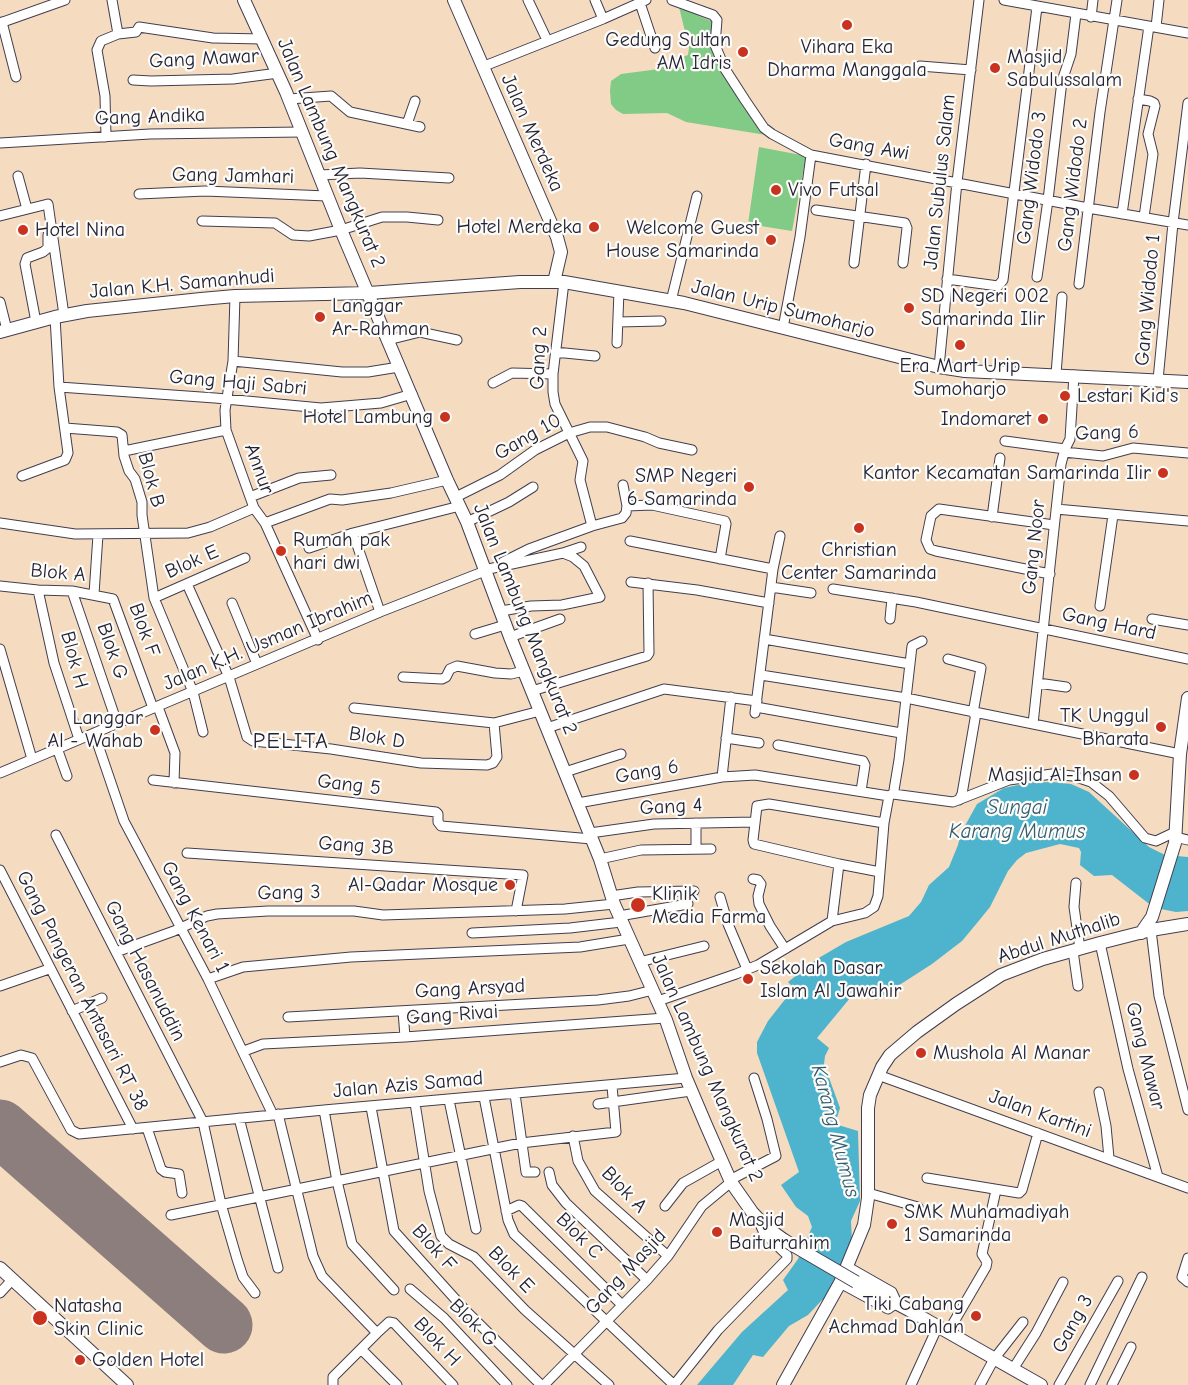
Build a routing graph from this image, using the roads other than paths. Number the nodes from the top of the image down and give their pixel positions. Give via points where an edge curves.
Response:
1 (65, 0) edge
2 (112, 0) edge
3 (244, 0) edge
4 (454, 0) edge
5 (528, 0) edge
6 (595, 0) edge
7 (672, 0) edge
8 (979, 0) edge
9 (1009, 0) edge
10 (1093, 0) edge
11 (1117, 0) edge
12 (1159, 0) edge
13 (643, 2) edge
14 (1036, 7) junction
15 (1076, 14) junction
16 (1091, 17) junction
17 (603, 19) junction
18 (1114, 20) junction
19 (1, 22) edge
20 (1152, 27) junction
21 (1188, 33) edge
22 (118, 34) junction
23 (262, 39) junction
24 (547, 40) junction
25 (654, 48) dead end
26 (920, 66) dead end
27 (482, 67) junction
28 (970, 70) junction
29 (278, 73) junction
30 (16, 77) dead end
31 (133, 80) dead end
32 (289, 99) junction
33 (1138, 99) junction
34 (415, 101) dead end
35 (1188, 103) edge
36 (407, 124) junction
37 (420, 127) dead end
38 (302, 132) junction
39 (106, 138) junction
40 (0, 143) edge
41 (811, 155) junction
42 (866, 164) junction
43 (320, 175) junction
44 (18, 176) dead end
45 (450, 178) dead end
46 (957, 182) junction
47 (1014, 193) junction
48 (139, 194) dead end
49 (327, 196) junction
50 (697, 196) dead end
51 (1048, 200) junction
52 (1088, 208) junction
53 (27, 209) junction
54 (816, 210) dead end
55 (1122, 214) junction
56 (860, 215) junction
57 (0, 216) edge
58 (1144, 217) junction
59 (438, 220) dead end
60 (202, 221) dead end
61 (1173, 223) junction
62 (1188, 225) edge
63 (341, 230) junction
64 (48, 233) dead end
65 (903, 262) dead end
66 (854, 263) dead end
67 (1037, 277) dead end
68 (947, 279) junction
69 (559, 282) junction
70 (1080, 284) dead end
71 (619, 291) junction
72 (369, 293) junction
73 (235, 296) junction
74 (1062, 297) dead end
75 (671, 301) junction
76 (0, 302) edge
77 (59, 316) junction
78 (661, 321) dead end
79 (36, 322) junction
80 (618, 322) junction
81 (783, 327) junction
82 (4, 331) edge
83 (388, 340) junction
84 (457, 340) dead end
85 (617, 343) dead end
86 (555, 352) junction
87 (596, 356) dead end
88 (233, 361) junction
89 (399, 367) junction
90 (939, 368) junction
91 (553, 374) junction
92 (1056, 374) junction
93 (1074, 375) junction
94 (1158, 380) junction
95 (1188, 382) edge
96 (493, 383) dead end
97 (59, 387) junction
98 (412, 394) junction
99 (227, 400) junction
100 (65, 428) junction
101 (226, 430) junction
102 (569, 433) junction
103 (1005, 441) dead end
104 (692, 450) dead end
105 (124, 451) junction
106 (1064, 451) junction
107 (1188, 453) edge
108 (1000, 458) dead end
109 (331, 475) dead end
110 (22, 476) dead end
111 (447, 480) junction
112 (622, 485) dead end
113 (533, 487) dead end
114 (250, 497) junction
115 (458, 502) junction
116 (627, 506) junction
117 (254, 508) junction
118 (1056, 509) junction
119 (1113, 514) junction
120 (992, 517) junction
121 (1188, 521) edge
122 (467, 522) junction
123 (265, 523) junction
124 (0, 524) edge
125 (1054, 525) junction
126 (592, 526) junction
127 (146, 533) junction
128 (353, 533) junction
129 (98, 535) junction
130 (780, 536) dead end
131 (630, 541) dead end
132 (580, 547) dead end
133 (309, 548) dead end
134 (563, 553) junction
135 (245, 558) dead end
136 (720, 559) junction
137 (773, 569) junction
138 (486, 570) junction
139 (1050, 574) junction
140 (631, 582) dead end
141 (648, 583) junction
142 (187, 584) junction
143 (0, 586) edge
144 (771, 587) junction
145 (38, 590) junction
146 (833, 590) dead end
147 (72, 591) junction
148 (811, 593) dead end
149 (94, 594) junction
150 (114, 598) joint
151 (154, 598) junction
152 (892, 598) junction
153 (232, 603) dead end
154 (769, 603) junction
155 (1100, 606) dead end
156 (501, 611) junction
157 (380, 612) junction
158 (560, 619) dead end
159 (890, 619) dead end
160 (1152, 619) dead end
161 (506, 625) junction
162 (1188, 625) edge
163 (1044, 628) junction
164 (476, 634) dead end
165 (510, 637) junction
166 (764, 639) junction
167 (318, 640) junction
168 (922, 640) dead end
169 (0, 649) edge
170 (948, 659) dead end
171 (1188, 659) edge
172 (257, 664) junction
173 (910, 664) junction
174 (524, 671) junction
175 (761, 675) junction
176 (403, 676) dead end
177 (230, 677) junction
178 (1038, 683) junction
179 (1066, 687) dead end
180 (532, 691) junction
181 (193, 692) junction
182 (731, 697) junction
183 (906, 698) junction
184 (1188, 698) edge
185 (756, 707) junction
186 (156, 708) junction
187 (354, 708) dead end
188 (540, 711) junction
189 (974, 713) junction
190 (1187, 719) edge
191 (117, 723) junction
192 (494, 723) junction
193 (1034, 724) junction
194 (547, 728) junction
195 (203, 732) dead end
196 (94, 733) junction
197 (901, 733) junction
198 (726, 738) junction
199 (79, 739) junction
200 (759, 742) dead end
201 (778, 745) dead end
202 (57, 748) junction
203 (621, 754) dead end
204 (1180, 754) junction
205 (32, 759) junction
206 (565, 772) junction
207 (0, 773) edge
208 (67, 776) dead end
209 (722, 777) junction
210 (153, 780) dead end
211 (174, 783) junction
212 (861, 791) junction
213 (891, 795) junction
214 (959, 800) junction
215 (578, 803) junction
216 (754, 822) junction
217 (696, 823) junction
218 (884, 823) junction
219 (56, 835) dead end
220 (531, 835) joint
221 (591, 836) junction
222 (1175, 837) junction
223 (1188, 840) edge
224 (696, 849) junction
225 (711, 849) dead end
226 (187, 853) dead end
227 (600, 859) junction
228 (839, 864) junction
229 (0, 870) edge
230 (880, 872) junction
231 (753, 879) dead end
232 (1076, 883) dead end
233 (694, 891) dead end
234 (720, 897) dead end
235 (688, 904) dead end
236 (616, 909) junction
237 (516, 911) junction
238 (832, 921) junction
239 (1188, 924) edge
240 (181, 927) junction
241 (1148, 927) junction
242 (472, 933) dead end
243 (629, 939) junction
244 (1100, 943) junction
245 (704, 946) dead end
246 (785, 949) junction
247 (1076, 950) junction
248 (116, 952) junction
249 (639, 962) junction
250 (49, 969) junction
251 (747, 969) junction
252 (208, 979) junction
253 (0, 986) edge
254 (1078, 986) dead end
255 (655, 996) junction
256 (102, 998) dead end
257 (72, 1011) junction
258 (403, 1011) junction
259 (288, 1017) dead end
260 (665, 1018) junction
261 (405, 1037) junction
262 (244, 1052) junction
263 (0, 1062) edge
264 (878, 1075) junction
265 (686, 1078) junction
266 (754, 1078) dead end
267 (612, 1086) junction
268 (691, 1091) junction
269 (1099, 1092) dead end
270 (515, 1094) junction
271 (484, 1097) junction
272 (449, 1100) junction
273 (415, 1103) junction
274 (613, 1103) junction
275 (598, 1104) dead end
276 (371, 1107) junction
277 (324, 1110) junction
278 (1188, 1110) edge
279 (275, 1115) junction
280 (239, 1118) junction
281 (203, 1122) junction
282 (147, 1128) junction
283 (133, 1129) junction
284 (1038, 1132) junction
285 (573, 1136) junction
286 (521, 1143) junction
287 (495, 1148) junction
288 (460, 1155) junction
289 (1109, 1158) junction
290 (722, 1161) junction
291 (424, 1162) junction
292 (383, 1170) junction
293 (535, 1172) dead end
294 (549, 1172) dead end
295 (1158, 1177) junction
296 (927, 1178) dead end
297 (337, 1181) junction
298 (730, 1181) junction
299 (1188, 1188) edge
300 (296, 1189) junction
301 (996, 1190) junction
302 (182, 1192) dead end
303 (868, 1193) junction
304 (258, 1197) junction
305 (221, 1204) junction
306 (665, 1206) dead end
307 (918, 1207) dead end
308 (506, 1211) junction
309 (171, 1215) dead end
310 (758, 1220) junction
311 (476, 1229) dead end
312 (668, 1256) junction
313 (1188, 1258) edge
314 (850, 1264) junction
315 (0, 1268) edge
316 (278, 1268) dead end
317 (1142, 1278) dead end
318 (12, 1280) junction
319 (647, 1280) junction
320 (1118, 1281) dead end
321 (1063, 1282) dead end
322 (1188, 1282) edge
323 (840, 1283) junction
324 (410, 1289) dead end
325 (394, 1290) dead end
326 (0, 1293) edge
327 (255, 1293) dead end
328 (897, 1303) junction
329 (622, 1305) junction
330 (606, 1322) junction
331 (1023, 1322) dead end
332 (943, 1329) junction
333 (377, 1333) junction
334 (1131, 1347) dead end
335 (360, 1349) junction
336 (574, 1353) junction
337 (994, 1359) junction
338 (1013, 1369) junction
339 (540, 1383) edge
340 (127, 1385) edge
341 (333, 1385) edge
342 (397, 1385) edge
343 (453, 1385) edge
344 (507, 1385) edge
345 (609, 1385) edge
346 (674, 1385) edge
347 (783, 1385) edge
348 (911, 1385) edge
349 (980, 1385) edge
350 (1041, 1385) edge
351 (1059, 1385) edge
352 (1090, 1385) edge
353 (1112, 1385) edge

1 - 19 street
2 - 22 street
3 - 23 street, Jalan Lambung Mangkurat 2
4 - 27 street, Jalan Merdeka
5 - 24 street
6 - 17 street
7 - 41 street, Gang Awi via 713,15 717,20 715,45 725,69 764,128
8 - 28 street, Jalan Subulus Salam
9 - 14 street
10 - 16 street
11 - 18 street, Gang Widodo 2
12 - 20 street, Gang Widodo 1
13 - 17 street
13 - 25 street
14 - 15 street
14 - 47 street
15 - 16 street
15 - 51 street, Gang Widodo 3 via 1071,54 1062,81
16 - 18 street
17 - 24 street
18 - 20 street
18 - 52 street, Gang Widodo 2
19 - 30 street
20 - 21 street
20 - 33 street, Gang Widodo 1
22 - 23 street via 136,32 139,27 213,38
22 - 39 street via 104,39 97,50 105,96
23 - 29 street, Jalan Lambung Mangkurat 2
24 - 27 street
26 - 28 street
27 - 69 street, Jalan Merdeka via 557,237 561,252
28 - 46 street, Jalan Subulus Salam
29 - 31 street, Gang Mawar via 233,79
29 - 32 street, Jalan Lambung Mangkurat 2
32 - 36 street via 331,96 350,112
32 - 38 street, Jalan Lambung Mangkurat 2
33 - 55 street, Gang Widodo 1
33 - 58 street via 1155,106 1148,134 1153,154
34 - 36 street
35 - 61 street, Gang Widodo 1
36 - 37 street
38 - 39 street, Gang Andika
38 - 43 street, Jalan Lambung Mangkurat 2
39 - 40 street, Gang Andika
41 - 42 street, Gang Awi
41 - 81 street
42 - 46 street, Gang Awi
42 - 56 street
43 - 45 street
43 - 49 street, Jalan Lambung Mangkurat 2
44 - 53 street
46 - 47 street, Gang Awi
46 - 68 street, Jalan Subulus Salam
47 - 51 street, Gang Awi
47 - 68 street via 1002,284
48 - 49 street, Gang Jamhari via 205,191
49 - 63 street, Jalan Lambung Mangkurat 2
50 - 75 street
51 - 52 street, Gang Awi
51 - 67 street, Gang Widodo 3
52 - 55 street, Gang Awi
52 - 70 street, Gang Widodo 2
53 - 57 street
53 - 77 street via 49,205
54 - 56 street
55 - 58 street, Gang Awi
56 - 65 street via 905,223
56 - 66 street
58 - 61 street, Gang Awi
59 - 63 street via 382,217
60 - 63 street via 275,223 303,236
61 - 62 street, Gang Awi
61 - 94 street, Gang Widodo 1
63 - 72 street, Jalan Lambung Mangkurat 2
64 - 79 street via 48,248 25,261
68 - 90 street, Jalan Subulus Salam
69 - 71 street, Jalan Urip Sumoharjo
69 - 72 street, Jalan Urip Sumoharjo
69 - 86 street, Gang 2
71 - 75 street, Jalan Urip Sumoharjo
71 - 80 street
72 - 73 street, Jalan K.H. Samanhudi
72 - 83 street, Jalan Lambung Mangkurat 2
73 - 77 street, Jalan K.H. Samanhudi
73 - 88 street, Annur
74 - 92 street
75 - 81 street, Jalan Urip Sumoharjo
76 - 82 street
77 - 79 street, Jalan K.H. Samanhudi
77 - 97 street
78 - 80 street
79 - 82 street, Jalan K.H. Samanhudi
80 - 85 street
81 - 90 street, Jalan Urip Sumoharjo
83 - 84 street via 420,332
83 - 89 street, Jalan Lambung Mangkurat 2
86 - 87 street
86 - 91 street, Gang 2
88 - 89 street via 342,372
88 - 99 street, Annur
89 - 98 street, Jalan Lambung Mangkurat 2
90 - 92 street, Jalan Urip Sumoharjo
91 - 96 street via 512,373
91 - 102 street, Gang 2 via 555,404
92 - 93 street, Jalan Urip Sumoharjo
93 - 94 street, Jalan Urip Sumoharjo
93 - 106 street, Gang Noor via 1070,439
94 - 95 street, Jalan Urip Sumoharjo
97 - 99 street, Gang Haji Sabri
97 - 100 street
98 - 99 street, Gang Haji Sabri via 381,403 337,408
98 - 111 street, Jalan Lambung Mangkurat 2
99 - 101 street, Annur
100 - 105 street, Blok B via 121,434
100 - 110 street via 65,460
101 - 105 street
101 - 114 street, Annur
102 - 104 street, Gang 10 via 591,427 607,428
102 - 115 street, Gang 10 via 535,450
102 - 126 street, Gang 2 via 583,461 580,480
103 - 106 street, Gang 6
105 - 127 street, Blok B via 142,502
106 - 107 street, Gang 6 via 1103,456 1133,448
106 - 118 street, Gang Noor
108 - 120 street
109 - 114 street via 298,478
111 - 115 street, Jalan Lambung Mangkurat 2
111 - 123 street via 391,493 330,499
112 - 116 street
113 - 122 street
114 - 117 street, Annur
115 - 122 street, Jalan Lambung Mangkurat 2
115 - 128 street, Gang 10
116 - 126 street via 622,518
116 - 136 street via 652,505 724,521
117 - 123 street, Annur
117 - 127 street via 188,533
118 - 119 street
118 - 125 street, Gang Noor
119 - 121 street
119 - 155 street
120 - 125 street
120 - 139 street via 936,510 931,516 927,546
122 - 138 street, Jalan Lambung Mangkurat 2
123 - 167 street, Annur
124 - 129 street
125 - 139 street, Gang Noor
126 - 138 street
127 - 129 street
127 - 151 street, Blok E
128 - 133 street, Gang 10
128 - 157 street
129 - 149 street
130 - 137 street
131 - 136 street
132 - 134 street
134 - 138 street
134 - 156 street via 584,566 600,597 562,606
135 - 142 street, Blok E
136 - 137 street
137 - 144 street
138 - 156 street, Jalan Lambung Mangkurat 2
138 - 157 street, Jalan K.H. Usman Ibrahim
139 - 163 street, Gang Noor
140 - 141 street
141 - 154 street
141 - 180 street via 649,655
142 - 151 street, Blok E
142 - 177 street
143 - 145 street, Blok A
144 - 148 street
144 - 154 street
145 - 147 street, Blok A
145 - 199 street, Blok H via 54,663
146 - 152 street, Gang Hard
147 - 149 street, Blok A
147 - 191 street, Blok G
149 - 150 street, Blok A
150 - 186 street, Blok F
151 - 181 street, Blok E
152 - 159 street
152 - 163 street, Gang Hard
153 - 172 street
154 - 166 street
156 - 161 street, Jalan Lambung Mangkurat 2
157 - 167 street, Jalan K.H. Usman Ibrahim
158 - 165 street
160 - 162 street
161 - 164 street
161 - 165 street, Jalan Lambung Mangkurat 2
163 - 171 street, Gang Hard
163 - 178 street, Gang Noor
165 - 174 street, Jalan Lambung Mangkurat 2
166 - 173 street
166 - 175 street
167 - 172 street, Jalan K.H. Usman Ibrahim
168 - 173 street via 913,645
169 - 205 street
170 - 189 street via 981,668
172 - 177 street, Jalan K.H. Usman Ibrahim
173 - 183 street
174 - 176 street via 495,673 457,666 442,678
174 - 180 street, Jalan Lambung Mangkurat 2
175 - 183 street
175 - 185 street
177 - 181 street, Jalan K.H. Usman Ibrahim
177 - 192 street, Blok D via 247,737 253,741 421,763 487,765 497,757
178 - 179 street
178 - 193 street, Gang Noor
180 - 188 street, Jalan Lambung Mangkurat 2
181 - 186 street, Jalan K.H. Usman Ibrahim
181 - 195 street, Blok E
182 - 185 street
182 - 194 street via 664,689
182 - 198 street
183 - 189 street
183 - 197 street
184 - 190 street
185 - 197 street
186 - 191 street, Jalan K.H. Usman Ibrahim
186 - 211 street, Blok F via 175,753
187 - 192 street
188 - 192 street
188 - 194 street, Jalan Lambung Mangkurat 2
189 - 193 street
189 - 214 street
190 - 204 street
191 - 196 street, Jalan K.H. Usman Ibrahim
193 - 204 street
194 - 206 street, Jalan Lambung Mangkurat 2
196 - 199 street, Jalan K.H. Usman Ibrahim
196 - 240 street, Gang Kenari 1 via 124,821
197 - 213 street
198 - 200 street
198 - 209 street
199 - 202 street, Jalan K.H. Usman Ibrahim
201 - 212 street via 863,761
202 - 205 street, Jalan K.H. Usman Ibrahim
202 - 208 street
203 - 206 street
204 - 222 street
205 - 207 street, Jalan K.H. Usman Ibrahim
206 - 215 street, Jalan Lambung Mangkurat 2
209 - 212 street, Gang 6 via 767,776
209 - 215 street, Gang 6
210 - 211 street, Gang 5
211 - 220 street, Gang 5 via 436,812 441,826
212 - 213 street, Gang 6
213 - 214 street, Gang 6
213 - 218 street
214 - 222 street via 1010,780 1052,774 1073,776 1091,782 1109,796 1145,838 1156,841
215 - 221 street, Jalan Lambung Mangkurat 2
216 - 217 street, Gang 4
216 - 218 street via 757,806 762,803
216 - 228 street via 754,844
217 - 221 street, Gang 4 via 635,826
217 - 224 street
218 - 230 street
219 - 248 street, Gang Hasanuddin
220 - 221 street, Gang 4
221 - 227 street, Jalan Lambung Mangkurat 2
222 - 223 street
222 - 241 street
224 - 225 street
224 - 227 street via 641,850
226 - 237 street, Gang 3B via 523,875
227 - 236 street, Jalan Lambung Mangkurat 2
228 - 230 street
228 - 238 street
229 - 250 street, Gang Pangeran Antasari RT 38
230 - 238 street, Gang Arsyad via 874,907
231 - 246 street via 761,884 759,904
232 - 247 street
233 - 236 street via 638,892
234 - 251 street
235 - 236 street
236 - 237 street, Gang 3
236 - 242 street via 570,928
236 - 243 street, Jalan Lambung Mangkurat 2
237 - 240 street, Gang 3 via 382,915 363,911 268,911 207,916
238 - 246 street, Gang Arsyad
239 - 241 street, Abdul Muthalib
240 - 248 street, Gang 3
240 - 252 street, Gang Kenari 1
241 - 244 street, Abdul Muthalib
241 - 278 street via 1159,996
243 - 249 street, Jalan Lambung Mangkurat 2
243 - 252 street via 580,948 351,957 254,966
244 - 247 street, Abdul Muthalib
244 - 295 street, Gang Mawar via 1128,1069
245 - 249 street
246 - 251 street, Gang Arsyad
247 - 254 street
247 - 264 street, Abdul Muthalib via 1001,975 917,1032 890,1055
248 - 281 street, Gang Hasanuddin
249 - 255 street, Jalan Lambung Mangkurat 2
250 - 253 street
250 - 257 street, Gang Pangeran Antasari RT 38
251 - 255 street, Gang Arsyad
252 - 262 street, Gang Kenari 1
255 - 258 street, Gang Arsyad
255 - 260 street, Jalan Lambung Mangkurat 2
256 - 257 street
257 - 283 street, Gang Pangeran Antasari RT 38
258 - 259 street, Gang Arsyad
258 - 261 street
260 - 261 street, Gang Rivai
260 - 265 street, Jalan Lambung Mangkurat 2
261 - 262 street, Gang Rivai via 263,1044
262 - 279 street, Gang Kenari 1
263 - 283 street, Jalan Azis Samad via 21,1055 32,1058 74,1133
264 - 284 street, Jalan Kartini
264 - 303 street, Abdul Muthalib via 868,1108
265 - 267 street, Jalan Azis Samad
265 - 268 street, Jalan Lambung Mangkurat 2
266 - 298 street, Gang Masjid via 776,1156
267 - 270 street, Jalan Azis Samad
267 - 274 street
268 - 274 street
268 - 290 street, Jalan Lambung Mangkurat 2
269 - 289 street
270 - 271 street, Jalan Azis Samad
270 - 286 street
271 - 272 street, Jalan Azis Samad
271 - 287 street
272 - 273 street, Jalan Azis Samad
272 - 288 street
273 - 276 street, Jalan Azis Samad
273 - 291 street, Blok E
274 - 275 street
274 - 285 street via 616,1132
276 - 277 street, Jalan Azis Samad
276 - 292 street, Blok F
277 - 279 street, Jalan Azis Samad
277 - 297 street
279 - 280 street, Jalan Azis Samad
279 - 300 street, Gang Kenari 1
280 - 281 street, Jalan Azis Samad
280 - 304 street
281 - 282 street, Jalan Azis Samad
281 - 305 street, Gang Hasanuddin
282 - 283 street, Jalan Azis Samad
282 - 302 street via 161,1169 178,1174
284 - 289 street, Jalan Kartini
284 - 301 street via 1022,1190
285 - 286 street
285 - 312 street, Blok A via 578,1161 595,1191
286 - 287 street
286 - 293 street via 525,1172
287 - 288 street
287 - 308 street
288 - 291 street
288 - 311 street
289 - 295 street, Jalan Kartini
290 - 298 street, Jalan Lambung Mangkurat 2
290 - 306 street via 683,1183
291 - 292 street
291 - 336 street, Blok E via 444,1240 474,1257
292 - 297 street
292 - 339 street, Blok F via 394,1231 466,1311
294 - 319 street via 566,1203
295 - 299 street, Jalan Kartini
296 - 301 street
297 - 300 street
297 - 325 street via 352,1244
298 - 310 street, Jalan Lambung Mangkurat 2
298 - 312 street, Gang Masjid via 702,1206
300 - 304 street
300 - 333 street, Gang Kenari 1 via 321,1276
301 - 332 street via 982,1254 987,1263 976,1285
303 - 307 street
303 - 314 street, Abdul Muthalib via 864,1225
304 - 305 street
304 - 316 street
305 - 309 street
305 - 327 street, Gang Hasanuddin via 240,1268
308 - 329 street, Blok C via 522,1206
308 - 330 street via 514,1234
310 - 328 street, Jalan Lambung Mangkurat 2, bridge via 784,1240
310 - 346 street via 787,1259 718,1330
312 - 319 street, Gang Masjid
313 - 322 street via 1182,1277
314 - 323 street, Abdul Muthalib
314 - 328 street via 892,1292
315 - 318 street
317 - 352 street
318 - 326 street
318 - 340 street
319 - 329 street, Gang Masjid
320 - 351 street, Gang 3
321 - 338 street
323 - 328 street via 888,1308
323 - 347 street, Abdul Muthalib
324 - 344 street, Blok G via 444,1318
328 - 332 street, Jalan Lambung Mangkurat 2
329 - 330 street, Gang Masjid
330 - 336 street, Gang Masjid
330 - 346 street
331 - 337 street
332 - 337 street, Jalan Lambung Mangkurat 2
332 - 348 street
333 - 335 street
333 - 343 street, Blok H via 389,1322 394,1323
334 - 353 street
335 - 341 street via 333,1377
335 - 342 street
336 - 339 street, Gang Masjid
336 - 345 street, Blok E
337 - 338 street, Jalan Lambung Mangkurat 2
337 - 349 street
338 - 350 street, Jalan Lambung Mangkurat 2

